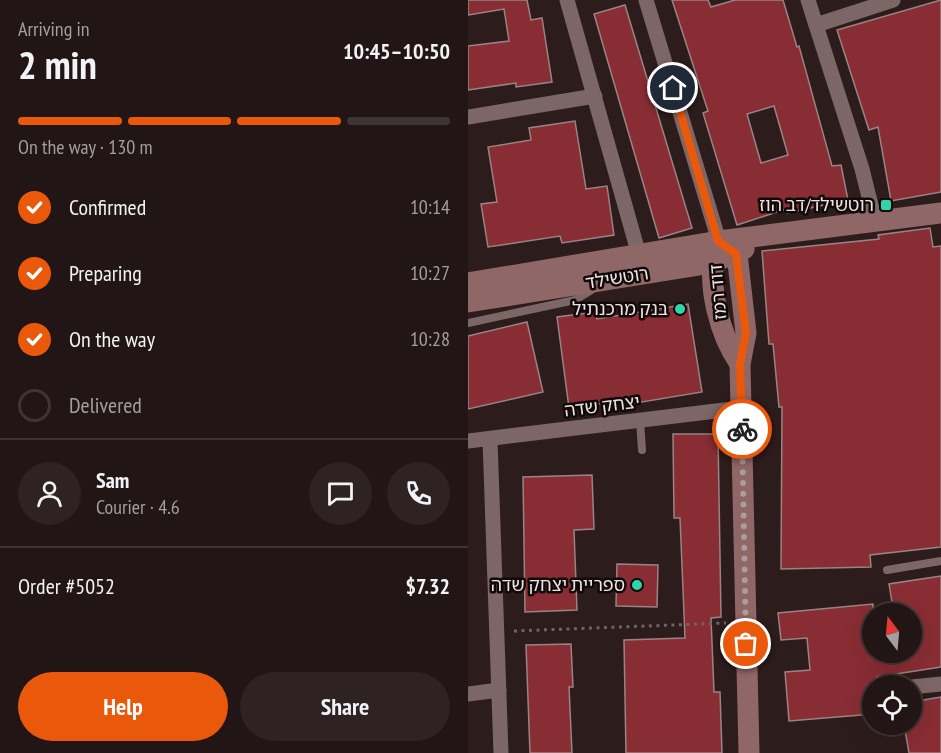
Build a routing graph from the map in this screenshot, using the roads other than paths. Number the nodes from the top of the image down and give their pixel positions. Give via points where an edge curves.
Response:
1 (567, 0) edge
2 (646, 0) edge
3 (808, 0) edge
4 (893, 0) edge
5 (816, 25) junction
6 (595, 96) junction
7 (468, 117) edge
8 (941, 213) edge
9 (875, 221) junction
10 (758, 237) junction
11 (718, 241) junction
12 (736, 254) junction
13 (639, 255) junction
14 (712, 262) junction
15 (607, 280) junction
16 (468, 282) edge
17 (468, 302) edge
18 (468, 323) edge
19 (740, 364) junction
20 (741, 408) junction
21 (640, 420) junction
22 (490, 440) junction
23 (468, 441) edge
24 (642, 450) dead end
25 (941, 561) edge
26 (887, 570) dead end
27 (941, 684) edge
28 (922, 686) edge
29 (499, 690) junction
30 (468, 694) edge
31 (501, 753) edge
32 (750, 753) edge

1 - 6 street
2 - 11 street
3 - 5 street
4 - 5 street
5 - 9 street
6 - 7 street
6 - 13 street
8 - 9 main road, רוטשילד
9 - 10 main road, רוטשילד
10 - 11 main road, רוטשילד
10 - 12 main road, רוטשילד
11 - 12 main road, דוד רמז
11 - 13 main road, רוטשילד
11 - 14 main road, דוד רמז
12 - 14 main road, רוטשילד
12 - 19 main road, דוד רמז via 746,333
13 - 16 main road, רוטשילד
14 - 15 main road, רוטשילד
14 - 19 main road, דוד רמז via 721,328
15 - 17 main road, רוטשילד
15 - 18 lane via 575,300
19 - 20 main road, דוד רמז
20 - 21 street, יצחק שדה
20 - 32 main road, דוד רמז
21 - 22 street, יצחק שדה
21 - 24 lane
22 - 23 street, יצחק שדה
22 - 29 street
25 - 26 lane
27 - 28 street
29 - 30 street
29 - 31 street

